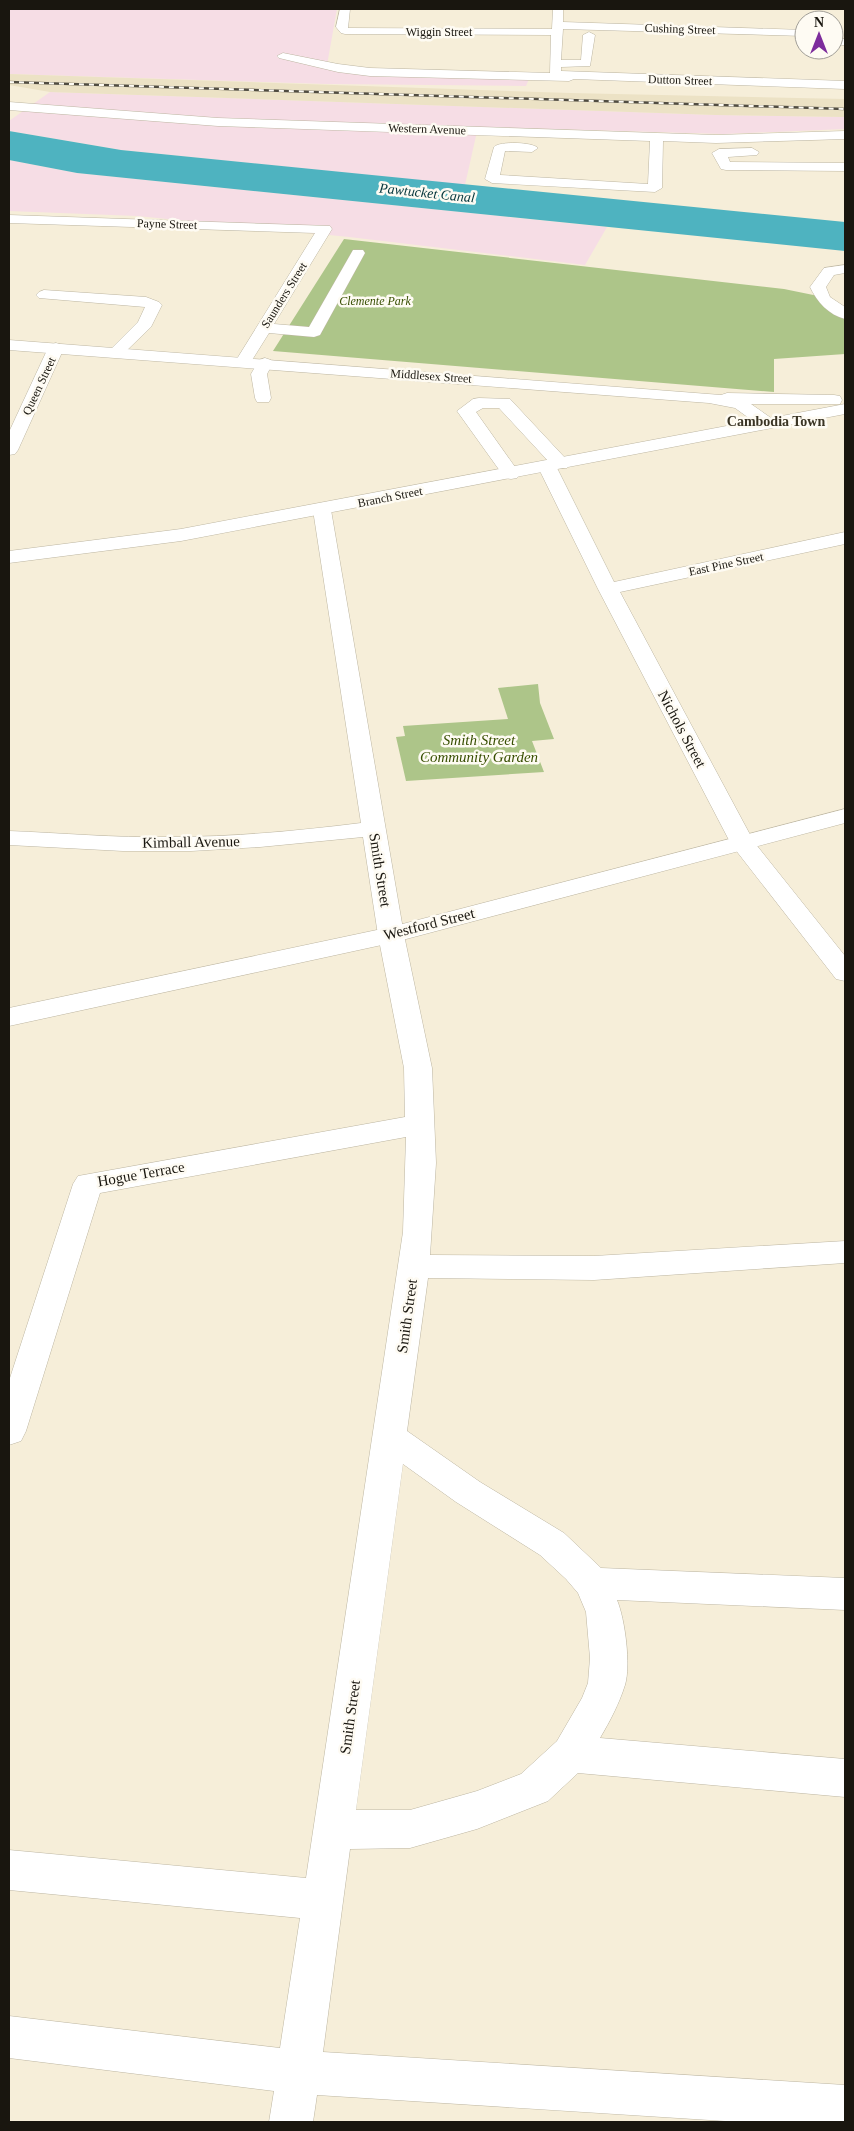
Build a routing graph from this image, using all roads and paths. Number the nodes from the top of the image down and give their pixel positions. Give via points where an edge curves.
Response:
1 (345, 9) edge
2 (558, 9) edge
3 (556, 29) junction
4 (794, 33) edge
5 (589, 35) dead end
6 (283, 56) dead end
7 (555, 63) junction
8 (569, 77) junction
9 (845, 85) edge
10 (9, 106) edge
11 (845, 135) edge
12 (657, 137) junction
13 (546, 148) dead end
14 (640, 152) dead end
15 (768, 152) dead end
16 (656, 153) junction
17 (845, 167) edge
18 (9, 219) edge
19 (325, 229) joint
20 (358, 253) dead end
21 (845, 269) edge
22 (44, 295) dead end
23 (845, 314) edge
24 (263, 328) junction
25 (9, 346) edge
26 (56, 348) junction
27 (115, 353) junction
28 (243, 362) junction
29 (265, 363) junction
30 (263, 398) dead end
31 (709, 398) junction
32 (845, 400) edge
33 (845, 409) edge
34 (769, 424) junction
35 (9, 450) edge
36 (554, 465) junction
37 (511, 474) junction
38 (322, 510) junction
39 (845, 538) edge
40 (9, 557) edge
41 (608, 589) junction
42 (845, 816) edge
43 (373, 829) junction
44 (9, 838) edge
45 (743, 844) junction
46 (391, 935) junction
47 (845, 973) edge
48 (9, 1017) edge
49 (420, 1124) junction
50 (845, 1252) edge
51 (414, 1266) junction
52 (9, 1431) edge
53 (390, 1437) junction
54 (592, 1583) junction
55 (845, 1594) edge
56 (570, 1754) junction
57 (845, 1778) edge
58 (334, 1830) junction
59 (9, 1870) edge
60 (323, 1900) junction
61 (9, 2037) edge
62 (299, 2072) junction
63 (845, 2107) edge
64 (291, 2122) edge

1 - 3 street, Wiggin Street via 342,27 345,31
2 - 3 street
3 - 4 street, Cushing Street
3 - 7 street
5 - 7 street via 586,64
6 - 8 street, Dutton Street via 370,72
7 - 8 street via 556,74
8 - 9 street, Dutton Street
10 - 12 street, Western Avenue via 218,122
11 - 12 street, Western Avenue via 716,139
12 - 16 street
13 - 16 street via 500,147 492,179 656,188
14 - 16 street
15 - 17 street via 719,153 726,166
18 - 19 street, Payne Street
19 - 24 street, Saunders Street
20 - 24 street via 314,332
21 - 23 street via 829,271 818,287 823,299
22 - 27 street via 154,305 145,324
24 - 28 street, Saunders Street
25 - 26 street, Middlesex Street
26 - 27 street, Middlesex Street
26 - 35 street, Queen Street
27 - 28 street, Middlesex Street
28 - 29 street, Middlesex Street
29 - 30 street via 259,374
29 - 31 street, Middlesex Street
31 - 32 street
31 - 34 street, Middlesex Street via 740,404
33 - 34 street
34 - 36 street, Branch Street
36 - 37 street, Branch Street
36 - 37 street, Nichols Street via 504,403 478,403 466,411
36 - 41 street, Nichols Street
37 - 38 street, Branch Street
38 - 40 street, Branch Street via 181,535
38 - 43 street, Smith Street
39 - 41 street, East Pine Street
41 - 45 street, Nichols Street
42 - 45 street, Westford Street
43 - 44 street, Kimball Avenue via 190,844
43 - 46 street, Smith Street
45 - 46 street, Westford Street
45 - 47 street, Nichols Street
46 - 48 street, Westford Street
46 - 49 street, Smith Street via 418,1068
49 - 51 street, Smith Street via 421,1163
49 - 52 street, Hogue Terrace via 88,1184
50 - 51 street via 594,1268
51 - 53 street, Smith Street
53 - 54 street via 468,1492 552,1544
53 - 58 street, Smith Street
54 - 55 street
54 - 56 street via 604,1612 607,1683 597,1708
56 - 57 street
56 - 58 street via 534,1788 477,1810 410,1829
58 - 60 street, Smith Street
59 - 60 street
60 - 62 street, Smith Street
61 - 62 street
62 - 63 street
62 - 64 street, Smith Street

